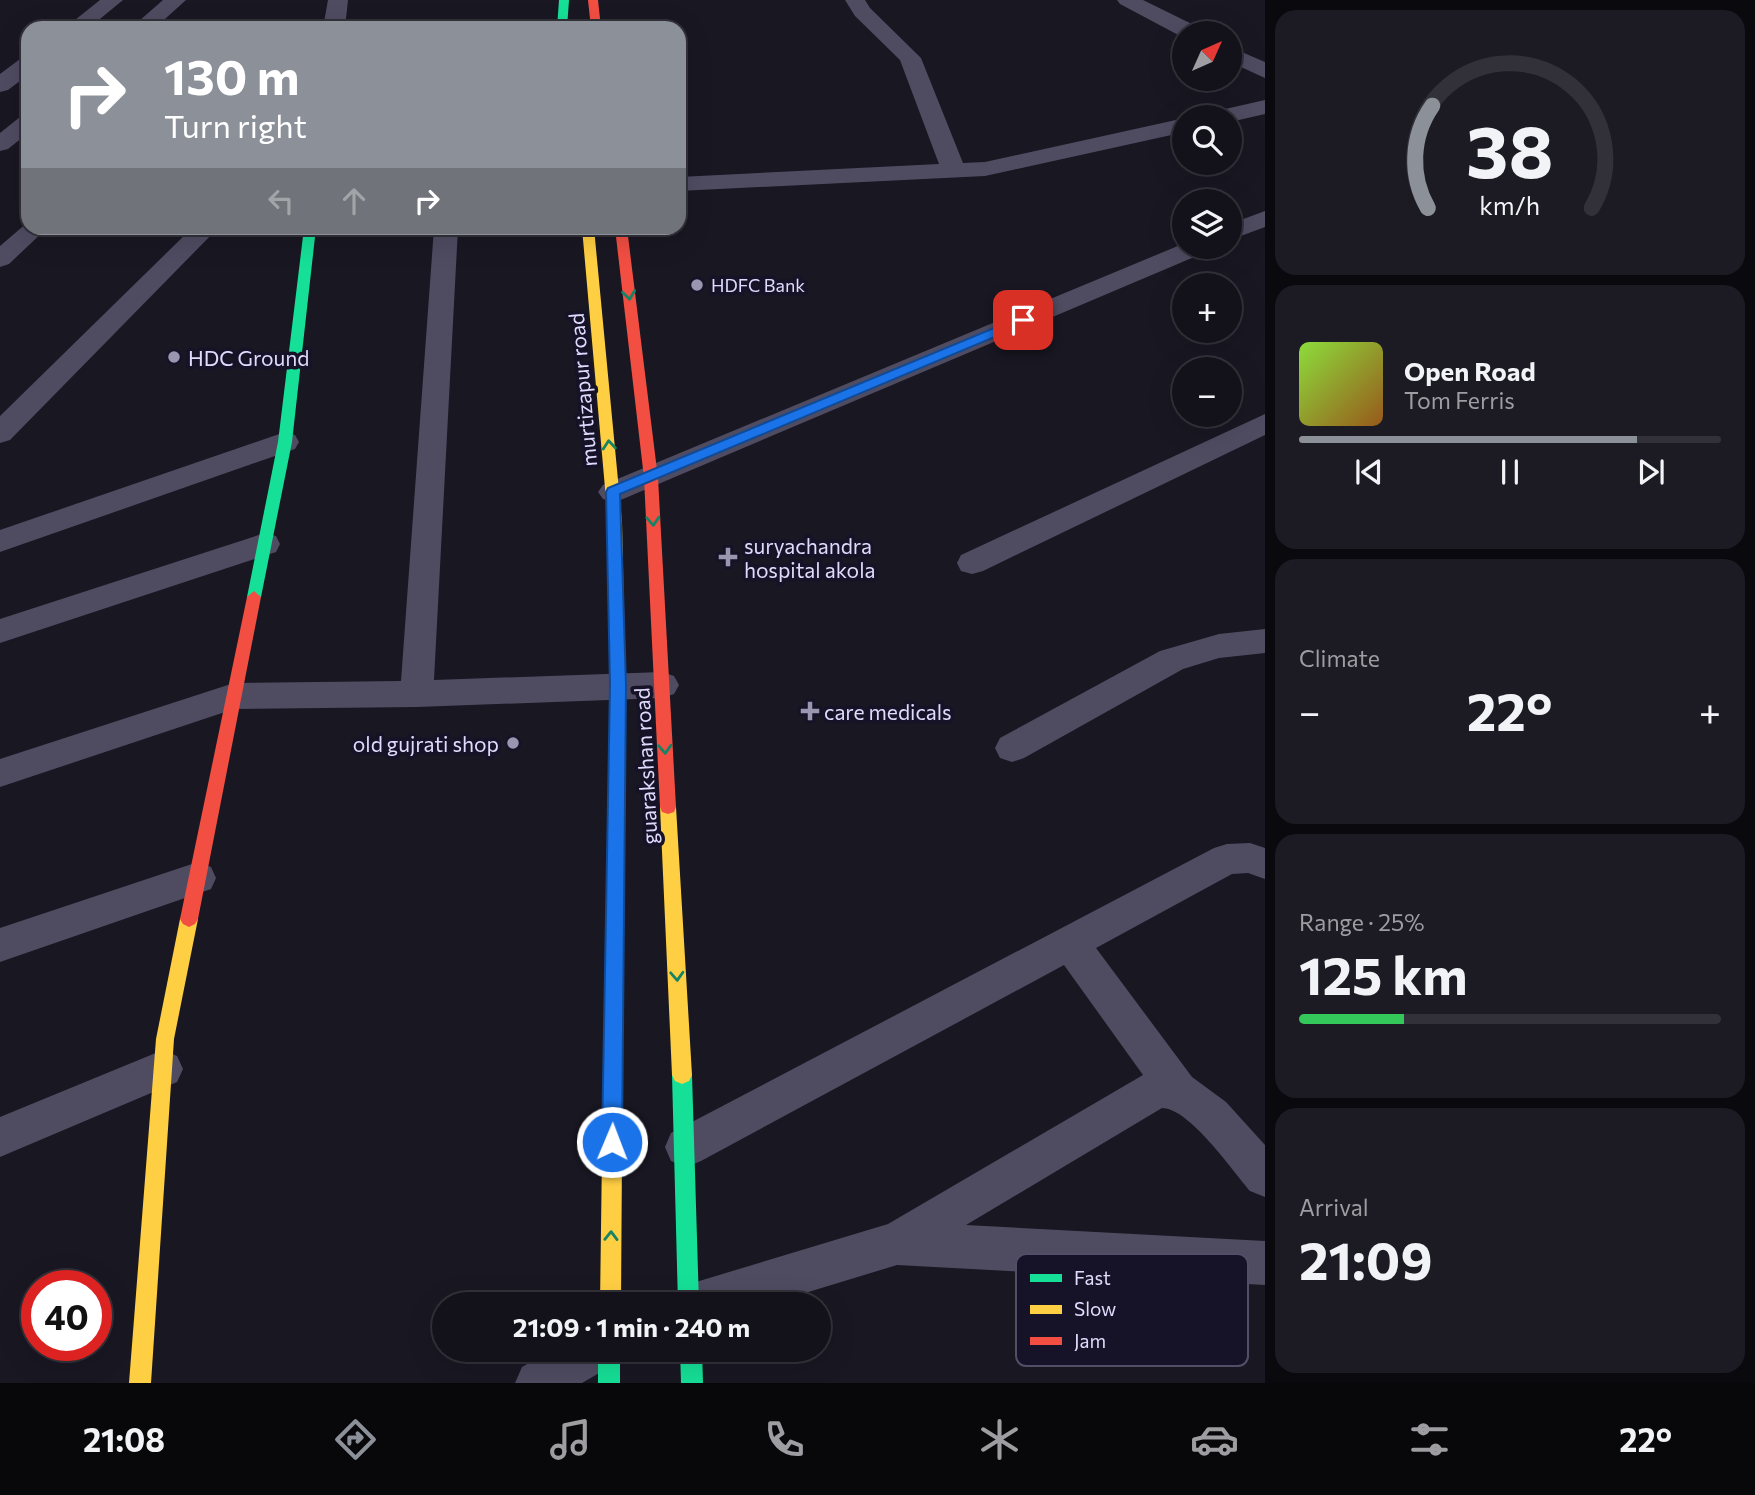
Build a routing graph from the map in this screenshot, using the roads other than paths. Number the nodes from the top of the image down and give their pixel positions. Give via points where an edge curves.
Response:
1 (113, 0) edge
2 (176, 0) edge
3 (338, 0) edge
4 (564, 0) edge
5 (593, 0) edge
6 (855, 0) edge
7 (1128, 0) edge
8 (85, 21) edge
9 (150, 21) edge
10 (335, 21) edge
11 (562, 21) edge
12 (595, 21) edge
13 (1172, 23) edge
14 (1242, 59) edge
15 (16, 66) edge
16 (1265, 71) edge
17 (0, 85) edge
18 (1265, 107) edge
19 (1242, 112) edge
20 (1172, 128) edge
21 (954, 171) junction
22 (686, 184) edge
23 (1265, 218) edge
24 (1242, 228) edge
25 (27, 235) edge
26 (199, 235) edge
27 (309, 235) edge
28 (446, 235) edge
29 (589, 235) edge
30 (622, 235) edge
31 (1172, 258) edge
32 (0, 259) edge
33 (1265, 424) edge
34 (0, 433) edge
35 (285, 442) junction
36 (651, 478) junction
37 (613, 492) junction
38 (0, 541) edge
39 (265, 544) junction
40 (972, 563) dead end
41 (0, 631) edge
42 (1265, 641) edge
43 (618, 685) junction
44 (662, 685) junction
45 (417, 694) junction
46 (234, 696) junction
47 (1013, 748) dead end
48 (0, 773) edge
49 (1265, 864) edge
50 (198, 878) junction
51 (1070, 943) junction
52 (0, 945) edge
53 (163, 1069) junction
54 (1178, 1091) junction
55 (0, 1137) edge
56 (686, 1147) junction
57 (1265, 1176) edge
58 (897, 1243) junction
59 (1099, 1254) edge
60 (610, 1292) edge
61 (689, 1292) edge
62 (736, 1292) edge
63 (574, 1362) edge
64 (609, 1362) edge
65 (691, 1362) edge
66 (140, 1383) edge
67 (538, 1383) edge
68 (609, 1383) edge
69 (692, 1383) edge

1 - 8 street
2 - 9 street
3 - 10 street
4 - 11 street
5 - 12 street
6 - 21 street via 910,58
7 - 13 street
14 - 16 street
15 - 17 street
18 - 19 street
20 - 21 street via 985,169
21 - 22 street
23 - 24 street
25 - 32 street
26 - 34 street
27 - 35 street
28 - 45 street
37 -> 29 street, murtizapur road
30 -> 36 street, guarakshan road
31 - 36 street
33 - 40 street
35 - 38 street
35 - 39 street
36 - 37 street
36 -> 44 street, guarakshan road
37 - 43 street, murtizapur road
39 - 41 street
39 - 46 street
42 - 47 street via 1219,646 1172,660
43 - 44 street
43 - 45 street
60 -> 43 street, murtizapur road
44 -> 56 street, guarakshan road
45 - 46 street
46 - 48 street
46 - 50 street
49 - 51 street via 1250,858 1227,859
50 - 52 street
50 - 53 street
51 - 54 street
51 - 56 street
53 - 55 street
53 - 66 street
54 - 57 street via 1197,1102
54 - 58 street via 1158,1088 1146,1093
56 - 61 street, guarakshan road
58 - 59 street
58 - 62 street
63 - 67 street
64 - 68 street
65 - 69 street

